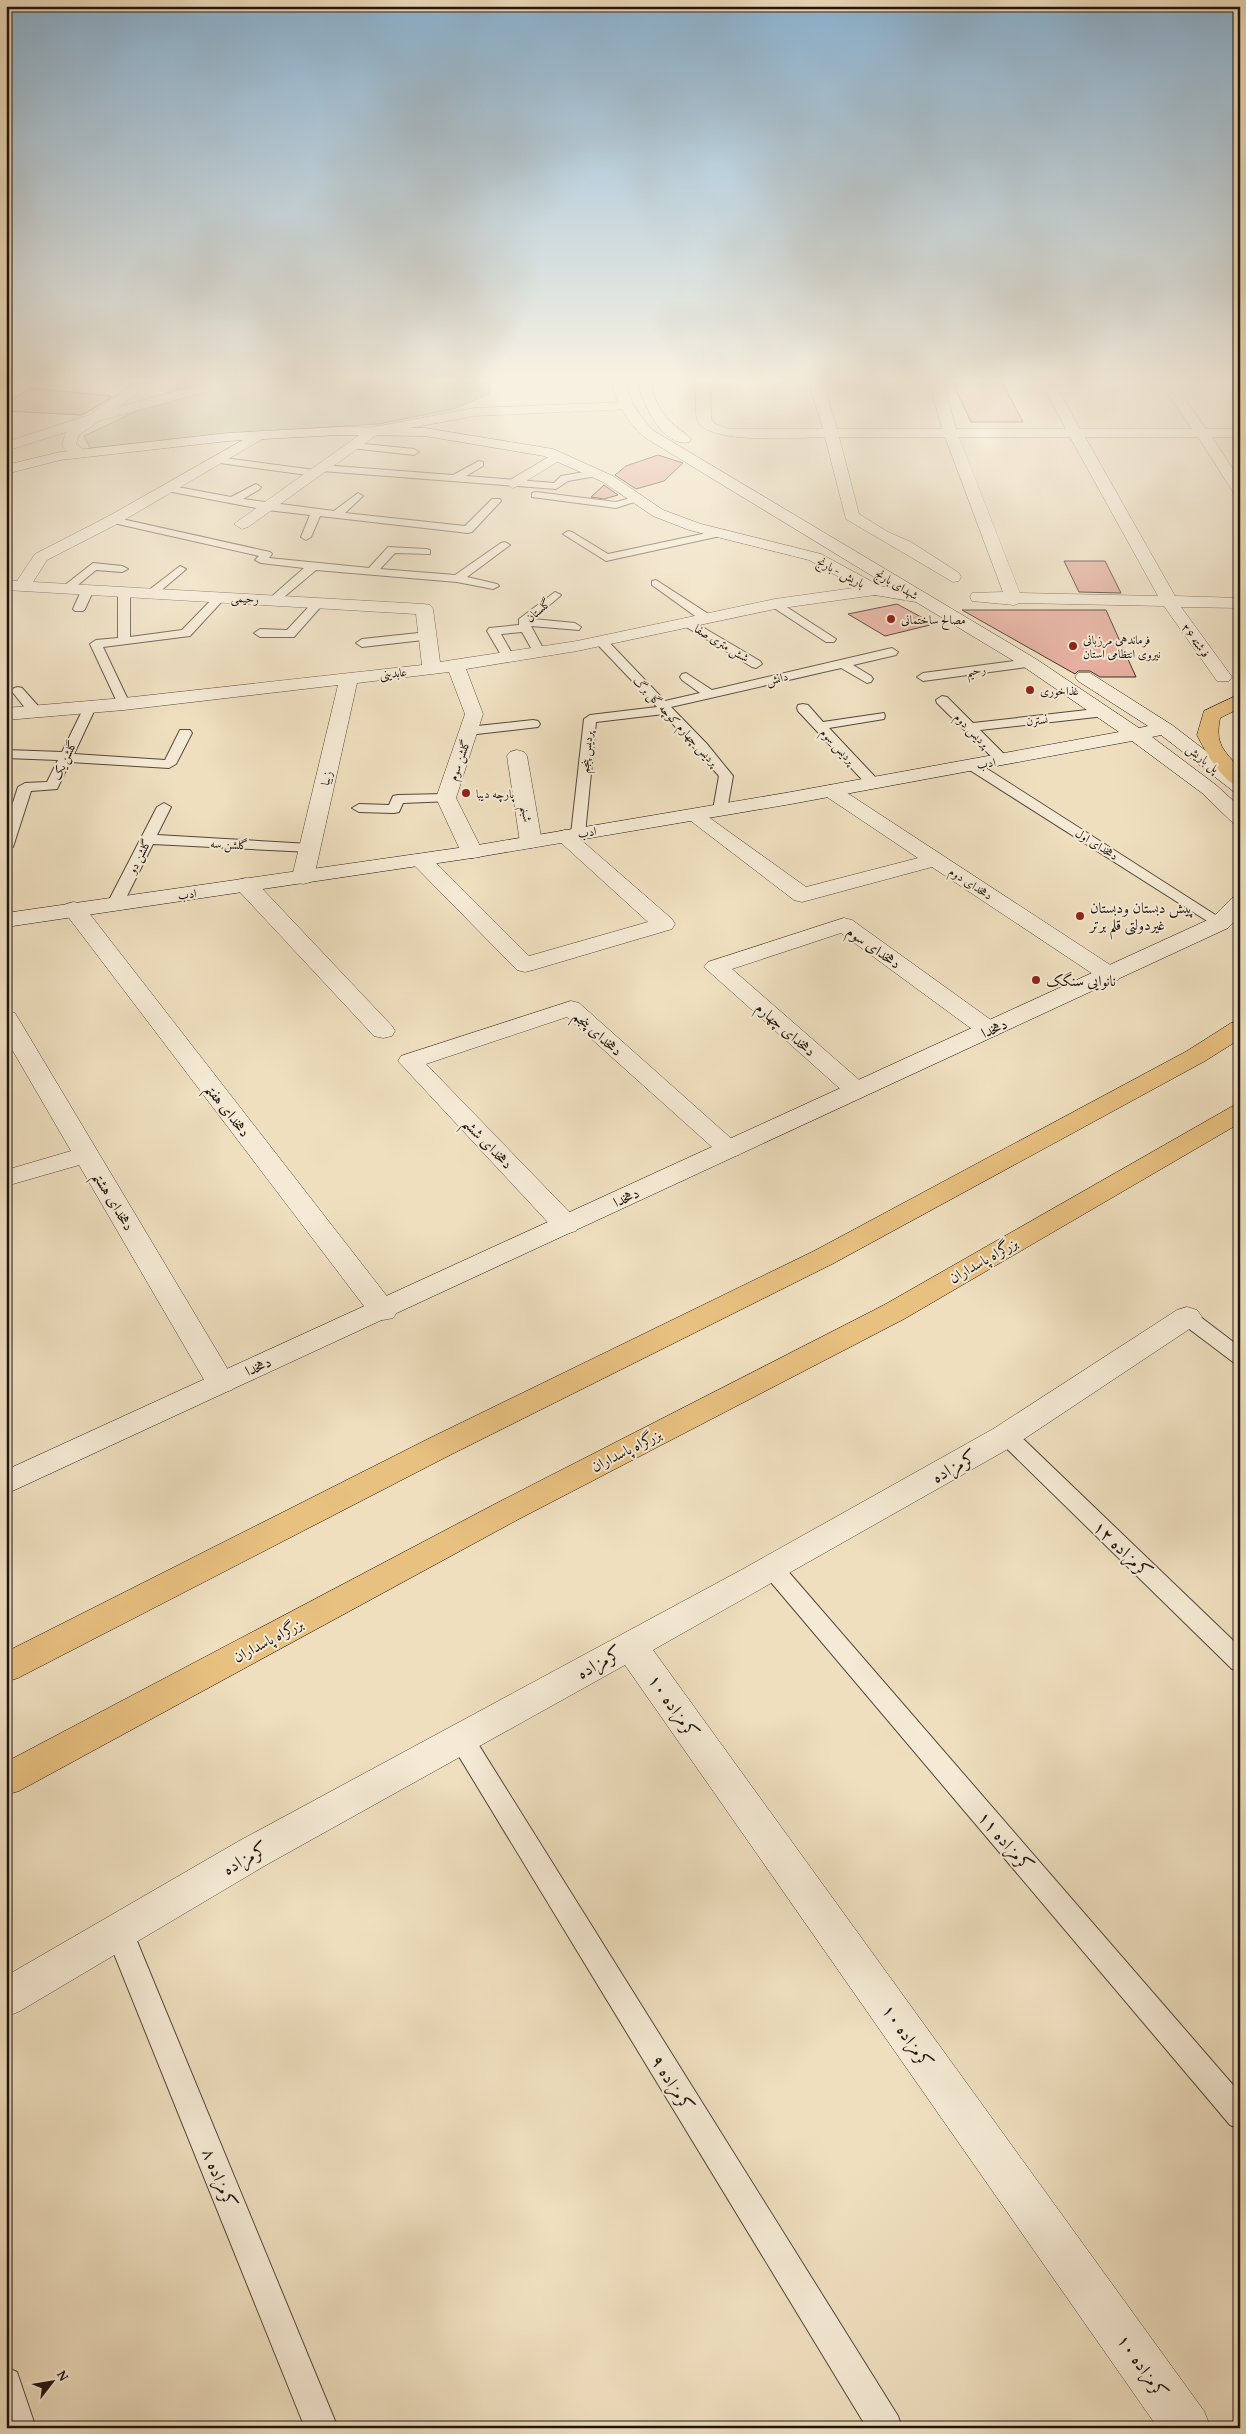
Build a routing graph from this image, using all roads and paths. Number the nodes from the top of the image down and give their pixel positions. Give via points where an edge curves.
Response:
1 (163, 491) edge
2 (181, 491) edge
3 (250, 491) edge
4 (290, 491) edge
5 (625, 491) edge
6 (740, 491) edge
7 (768, 491) edge
8 (846, 491) edge
9 (972, 491) edge
10 (1109, 491) edge
11 (532, 494) dead end
12 (358, 496) dead end
13 (234, 500) junction
14 (638, 500) junction
15 (496, 501) dead end
16 (267, 507) junction
17 (317, 512) junction
18 (336, 514) junction
19 (113, 520) junction
20 (242, 524) dead end
21 (720, 533) junction
22 (568, 534) dead end
23 (306, 537) dead end
24 (505, 545) dead end
25 (426, 552) dead end
26 (313, 566) junction
27 (122, 568) dead end
28 (180, 569) dead end
29 (372, 571) junction
30 (953, 577) dead end
31 (457, 579) junction
32 (656, 583) dead end
33 (14, 585) edge
34 (493, 586) dead end
35 (69, 587) junction
36 (88, 588) junction
37 (875, 590) junction
38 (124, 591) junction
39 (153, 592) junction
40 (555, 595) dead end
41 (220, 596) junction
42 (978, 597) dead end
43 (921, 598) junction
44 (274, 600) junction
45 (1014, 600) junction
46 (319, 602) junction
47 (1170, 603) junction
48 (1240, 603) edge
49 (775, 604) junction
50 (79, 609) dead end
51 (706, 618) junction
52 (687, 622) junction
53 (524, 625) junction
54 (575, 627) dead end
55 (260, 633) dead end
56 (428, 636) junction
57 (830, 639) dead end
58 (601, 641) junction
59 (124, 642) junction
60 (362, 644) dead end
61 (539, 652) junction
62 (892, 652) dead end
63 (508, 657) junction
64 (1030, 662) junction
65 (842, 663) junction
66 (756, 664) dead end
67 (455, 665) junction
68 (432, 669) junction
69 (686, 677) dead end
70 (923, 677) dead end
71 (1223, 677) dead end
72 (349, 678) junction
73 (867, 680) dead end
74 (18, 691) dead end
75 (710, 694) junction
76 (942, 700) dead end
77 (1240, 700) edge
78 (124, 704) junction
79 (90, 707) junction
80 (665, 708) junction
81 (803, 708) dead end
82 (35, 711) junction
83 (1105, 712) junction
84 (6, 714) edge
85 (879, 716) dead end
86 (533, 724) dead end
87 (820, 726) junction
88 (970, 727) junction
89 (1165, 729) junction
90 (468, 731) junction
91 (185, 733) dead end
92 (1136, 736) junction
93 (6, 754) edge
94 (517, 756) dead end
95 (66, 757) junction
96 (1002, 760) junction
97 (973, 766) junction
98 (1240, 781) edge
99 (874, 783) junction
100 (1240, 787) edge
101 (832, 791) junction
102 (446, 798) junction
103 (164, 807) dead end
104 (359, 808) dead end
105 (720, 810) junction
106 (693, 815) junction
107 (1240, 819) edge
108 (571, 835) junction
109 (148, 839) junction
110 (531, 842) junction
111 (6, 847) edge
112 (310, 848) junction
113 (472, 852) junction
114 (420, 860) junction
115 (936, 860) junction
116 (303, 877) junction
117 (246, 886) junction
118 (1240, 903) edge
119 (115, 904) junction
120 (74, 910) junction
121 (6, 920) edge
122 (1220, 923) junction
123 (716, 967) joint
124 (1110, 975) junction
125 (6, 1018) edge
126 (1240, 1028) edge
127 (988, 1030) junction
128 (382, 1031) dead end
129 (410, 1061) joint
130 (856, 1090) junction
131 (1240, 1112) edge
132 (730, 1148) junction
133 (86, 1154) junction
134 (6, 1178) edge
135 (566, 1225) junction
136 (383, 1311) junction
137 (1187, 1317) joint
138 (1240, 1358) edge
139 (221, 1383) junction
140 (1006, 1436) junction
141 (6, 1483) edge
142 (772, 1568) junction
143 (630, 1645) junction
144 (1240, 1662) edge
145 (6, 1668) edge
146 (461, 1738) junction
147 (6, 1780) edge
148 (118, 1929) junction
149 (6, 1998) edge
150 (1240, 2115) edge
151 (6, 2383) edge
152 (20, 2428) edge
153 (322, 2428) edge
154 (886, 2428) edge
155 (1187, 2428) edge

1 - 19 street
2 - 13 lane
3 - 13 lane
4 - 16 street
5 - 14 street, باریش - بارنج
6 - 43 street, شهدای بارنج
7 - 89 street, شهدای بارنج via 988,619
8 - 30 street via 852,516 905,545
9 - 45 street
10 - 47 street, ۲۶ فرشته
11 - 14 lane via 616,505
12 - 18 lane
13 - 16 lane
14 - 21 street, باریش - بارنج via 658,513
15 - 18 lane via 468,530
16 - 17 lane
16 - 20 street
17 - 18 lane
17 - 23 lane
19 - 26 lane via 266,554 260,560
19 - 33 street via 41,557
21 - 22 lane via 606,558
21 - 37 street, باریش - بارنج via 815,557
24 - 31 lane
25 - 29 lane via 392,550
26 - 29 lane
26 - 44 lane
27 - 35 lane via 93,566
28 - 39 lane
29 - 31 lane
31 - 34 lane
32 - 51 lane
33 - 35 street, رحیمی
35 - 36 street, رحیمی
36 - 38 street, رحیمی
36 - 50 lane
37 - 43 street, باریش - بارنج
37 - 49 street, عابدینی
38 - 39 street, رحیمی
38 - 59 lane
39 - 41 street, رحیمی
40 - 53 lane, گلستان
41 - 44 street, رحیمی
41 - 59 lane via 186,633
42 - 45 street
43 - 64 street, شهدای بارنج
44 - 46 street, رحیمی
45 - 47 street
46 - 55 lane via 290,634
46 - 56 street, رحیمی via 424,609
47 - 48 street
47 - 71 street, ۲۶ فرشته
49 - 51 street, عابدینی
49 - 57 lane
51 - 52 street, عابدینی
52 - 58 street, عابدینی
52 - 66 lane, شش متری صفا
53 - 54 lane
53 - 61 lane, گلستان
53 - 63 lane via 494,631
56 - 60 lane
56 - 68 street, رحیمی
58 - 61 street, عابدینی
58 - 80 lane, پردیس چهارم کوچه گل برگ
59 - 78 lane via 96,644
61 - 63 street, عابدینی
62 - 65 lane, دانش
63 - 67 street, عابدینی
64 - 70 lane, رحیم
64 - 83 street, شهدای بارنج
65 - 73 lane
65 - 75 lane, دانش
67 - 68 street, عابدینی
67 - 90 street, گلشن سوم via 474,714
68 - 72 street, عابدینی
69 - 75 lane
72 - 78 street, عابدینی
72 - 112 street, زیبا
74 - 82 lane
75 - 80 lane, دانش
76 - 88 lane, پردیس دوم
77 - 98 highway via 1211,715 1207,735 1216,754
78 - 79 street, عابدینی
79 - 82 street, عابدینی
79 - 95 lane, گلشن یک
80 - 105 lane, پردیس چهارم کوچه گل برگ via 726,776
80 - 108 lane, پردیس پنجم via 590,719
81 - 87 lane, پردیس سوم
82 - 84 street, عابدینی
83 - 88 lane, نسترن
83 - 92 street, شهدای بارنج
85 - 87 lane
86 - 90 lane
87 - 99 lane, پردیس سوم
88 - 96 lane, پردیس دوم
89 - 92 street, ادب
89 - 100 street, پل باریش
90 - 102 street, گلشن سوم
91 - 95 lane via 170,764
92 - 96 street, ادب
92 - 107 street, شهدای بارنج via 1209,789
93 - 95 lane
94 - 110 street, شبنم
95 - 111 lane, گلشن یک via 52,786 25,787
96 - 97 street, ادب
97 - 99 street, ادب
97 - 122 lane, دهخدای اول
99 - 101 street, ادب
101 - 105 street, ادب
101 - 115 street, دهخدای دوم
102 - 104 lane via 398,799 394,809
102 - 113 street, گلشن سوم
103 - 109 lane, گلشن دو
105 - 106 street, ادب
106 - 108 street, ادب
106 - 115 street via 802,895
108 - 110 street, ادب
108 - 114 street via 664,924 525,965
109 - 112 lane, گلشن سه
109 - 119 lane, گلشن دو
110 - 113 street, ادب
112 - 116 street, زیبا
113 - 114 street, ادب
114 - 116 street, ادب
115 - 124 street, دهخدای دوم
116 - 117 street, ادب
117 - 119 street, ادب
117 - 128 street
118 - 122 street, دهخدا
119 - 120 street, ادب
120 - 121 street, ادب
120 - 136 street, دهخدای هفتم
122 - 124 street, دهخدا
123 - 127 street, دهخدای سوم via 844,925
123 - 130 street, دهخدای چهارم
124 - 127 street, دهخدا
125 - 133 street, دهخدای هشتم
126 - 145 highway via 1196,1056 824,1257 441,1446
127 - 130 street, دهخدا
129 - 132 street, دهخدای پنجم via 571,1008
129 - 135 street, دهخدای ششم
130 - 132 street, دهخدا
131 - 147 highway, بزرگراه پاسداران via 894,1312 506,1512
132 - 135 street, دهخدا
133 - 134 street
133 - 139 street, دهخدای هشتم
135 - 136 street, دهخدا
136 - 139 street, دهخدا
137 - 138 lane
137 - 140 street, کرمزاده
139 - 141 street, دهخدا
140 - 142 street, کرمزاده
140 - 144 lane, کرمزاده ١٢
142 - 143 street, کرمزاده
142 - 150 lane, کرمزاده ١١
143 - 146 street, کرمزاده
143 - 155 street, کرمزاده ١٠
146 - 148 street, کرمزاده
146 - 154 lane, کرمزاده ٩
148 - 149 street, کرمزاده
148 - 153 lane, کرمزاده ٨
151 - 152 lane

